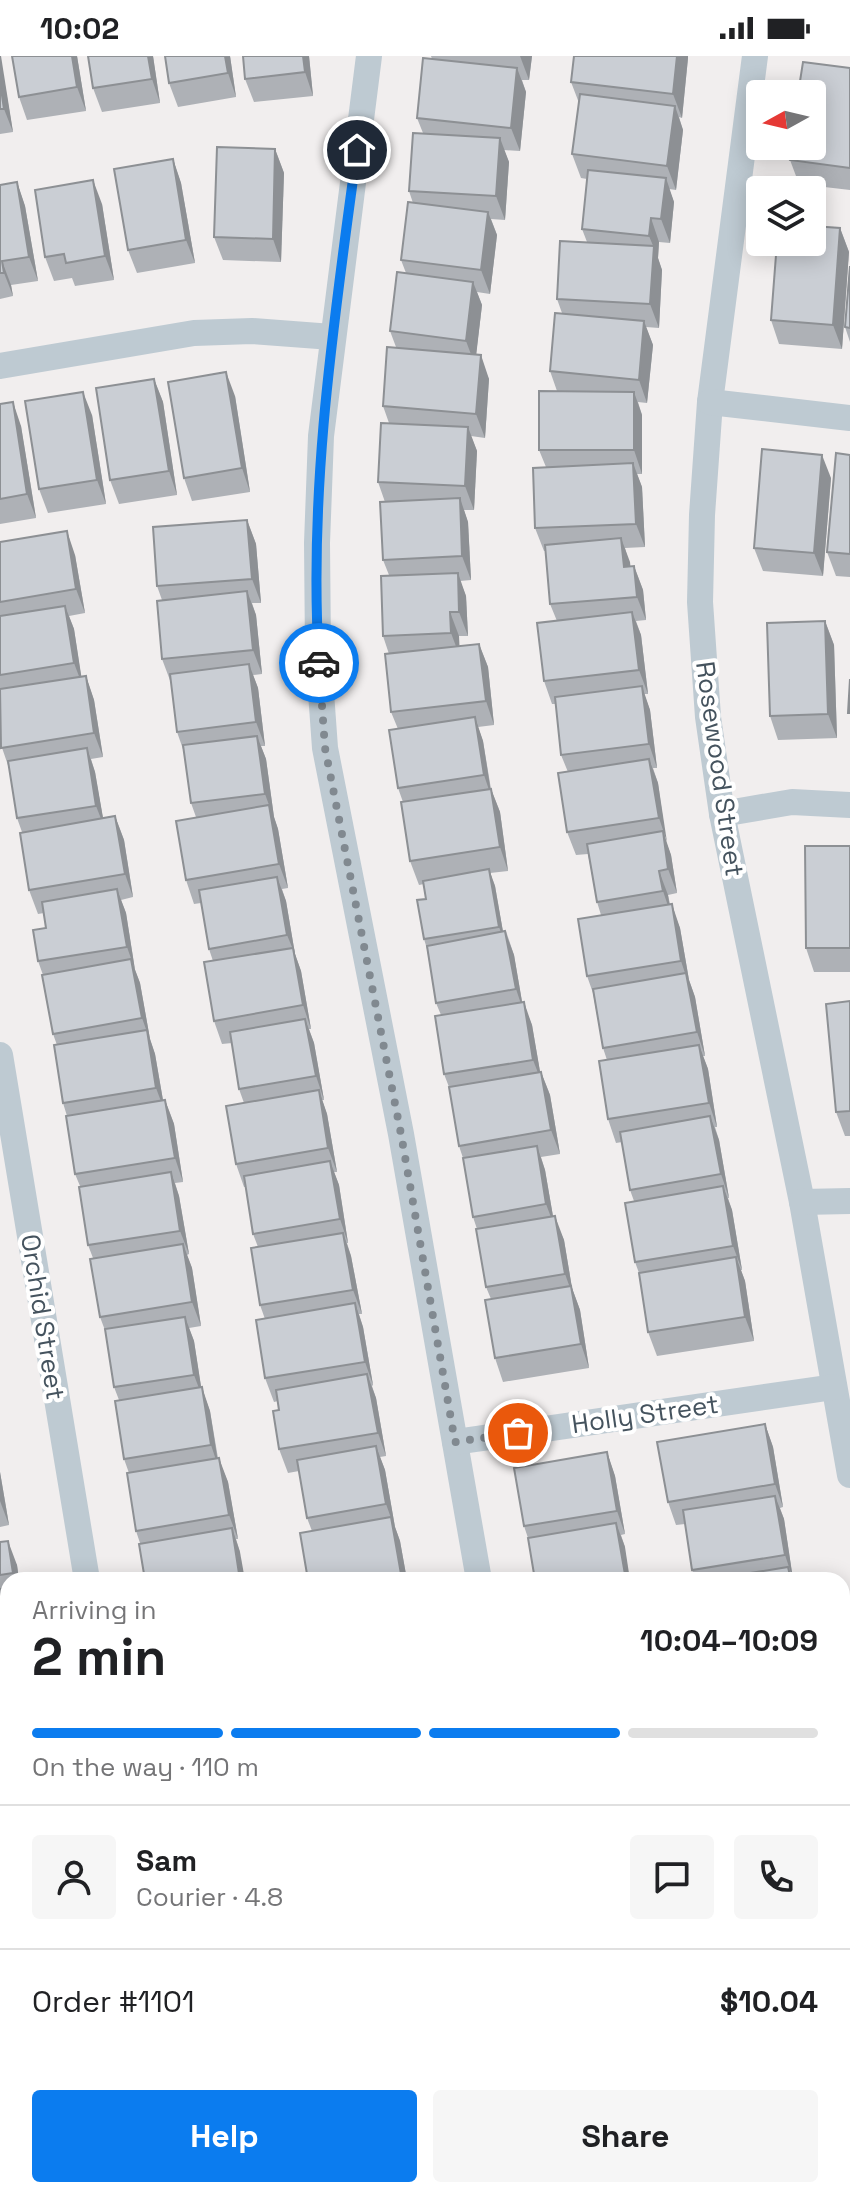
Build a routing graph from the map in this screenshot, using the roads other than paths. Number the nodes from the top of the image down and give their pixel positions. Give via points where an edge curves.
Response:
1 (369, 56) edge
2 (755, 56) edge
3 (332, 337) junction
4 (0, 366) edge
5 (710, 402) junction
6 (850, 418) edge
7 (850, 805) edge
8 (722, 814) junction
9 (0, 1055) edge
10 (850, 1201) edge
11 (802, 1202) junction
12 (834, 1387) junction
13 (455, 1442) junction
14 (850, 1475) edge
15 (86, 1572) edge
16 (478, 1572) edge

1 - 3 street
2 - 5 street, Rosewood Street
3 - 4 street via 194,333
3 - 13 street via 317,543 325,748
5 - 6 street
5 - 8 street, Rosewood Street via 700,602
7 - 8 street via 792,802
8 - 11 street, Rosewood Street
9 - 15 street, Orchid Street
10 - 11 street
11 - 12 street, Rosewood Street
12 - 13 street, Holly Street
12 - 14 street, Rosewood Street
13 - 16 street

